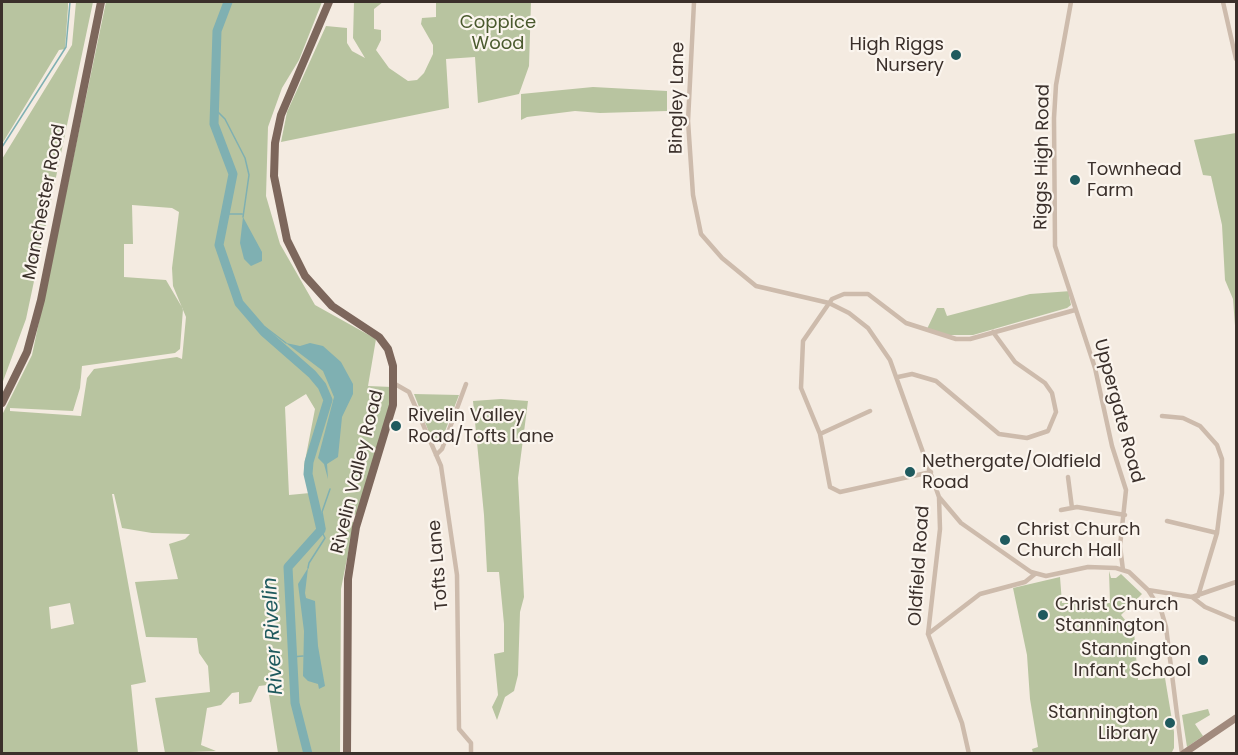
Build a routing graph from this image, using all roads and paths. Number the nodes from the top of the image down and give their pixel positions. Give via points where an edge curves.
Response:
1 (101, 2) edge
2 (328, 2) edge
3 (694, 2) edge
4 (1071, 2) edge
5 (1223, 2) edge
6 (1236, 59) edge
7 (829, 303) junction
8 (1075, 310) junction
9 (993, 332) junction
10 (898, 377) junction
11 (395, 384) junction
12 (466, 384) dead end
13 (2, 403) edge
14 (870, 411) dead end
15 (858, 416) junction
16 (1162, 416) dead end
17 (861, 422) dead end
18 (820, 434) junction
19 (436, 455) junction
20 (931, 472) junction
21 (1068, 477) dead end
22 (939, 497) junction
23 (1072, 508) junction
24 (1061, 510) dead end
25 (1125, 515) junction
26 (1167, 521) dead end
27 (1217, 533) junction
28 (1123, 570) junction
29 (1035, 574) junction
30 (1236, 582) edge
31 (1148, 590) junction
32 (1198, 596) junction
33 (1192, 597) junction
34 (1236, 620) edge
35 (928, 634) junction
36 (1236, 719) edge
37 (347, 753) edge
38 (471, 753) edge
39 (969, 753) edge
40 (1183, 753) edge

1 - 13 main road, Manchester Road via 41,300 27,352
2 - 11 main road, Rivelin Valley Road via 281,115 274,158 276,196 290,246 305,276 328,302 384,343
3 - 7 street, Bingley Lane via 688,121 693,195 701,234 739,274 765,290
4 - 8 street, Riggs High Road via 1056,85 1055,246
5 - 6 street
7 - 9 street via 839,295 863,292 898,318 933,333 963,339
7 - 10 street, Oldfield Road via 867,328 884,349
7 - 18 street via 803,345 802,394
8 - 9 street
8 - 25 street, Uppergate Road via 1095,368 1125,490
9 - 10 street via 1015,362 1045,383 1052,393 1055,417 1044,433 1027,438 999,434 936,381 912,374
10 - 20 street, Oldfield Road
11 - 19 street, Tofts Lane via 409,392
11 - 37 main road, Rivelin Valley Road via 391,414 356,527 350,563 346,600
12 - 19 street via 442,449
14 - 15 street
15 - 17 street
15 - 18 street
16 - 27 street via 1193,422 1217,445 1223,478
18 - 20 street via 827,481 835,491
19 - 38 street, Tofts Lane via 443,476 457,575 459,729 471,743
20 - 22 street, Oldfield Road
21 - 23 street
22 - 29 street via 961,523
22 - 35 street, Oldfield Road via 940,529
23 - 24 street
23 - 25 street
25 - 28 street, Uppergate Road via 1120,546
26 - 27 street
27 - 32 street
28 - 29 street via 1098,566 1051,576
28 - 31 street
29 - 35 street via 1025,582 980,594
30 - 32 street
31 - 33 street
31 - 40 street via 1166,627
32 - 33 street
33 - 34 street
35 - 39 street, Oldfield Road via 962,723
36 - 40 main road

